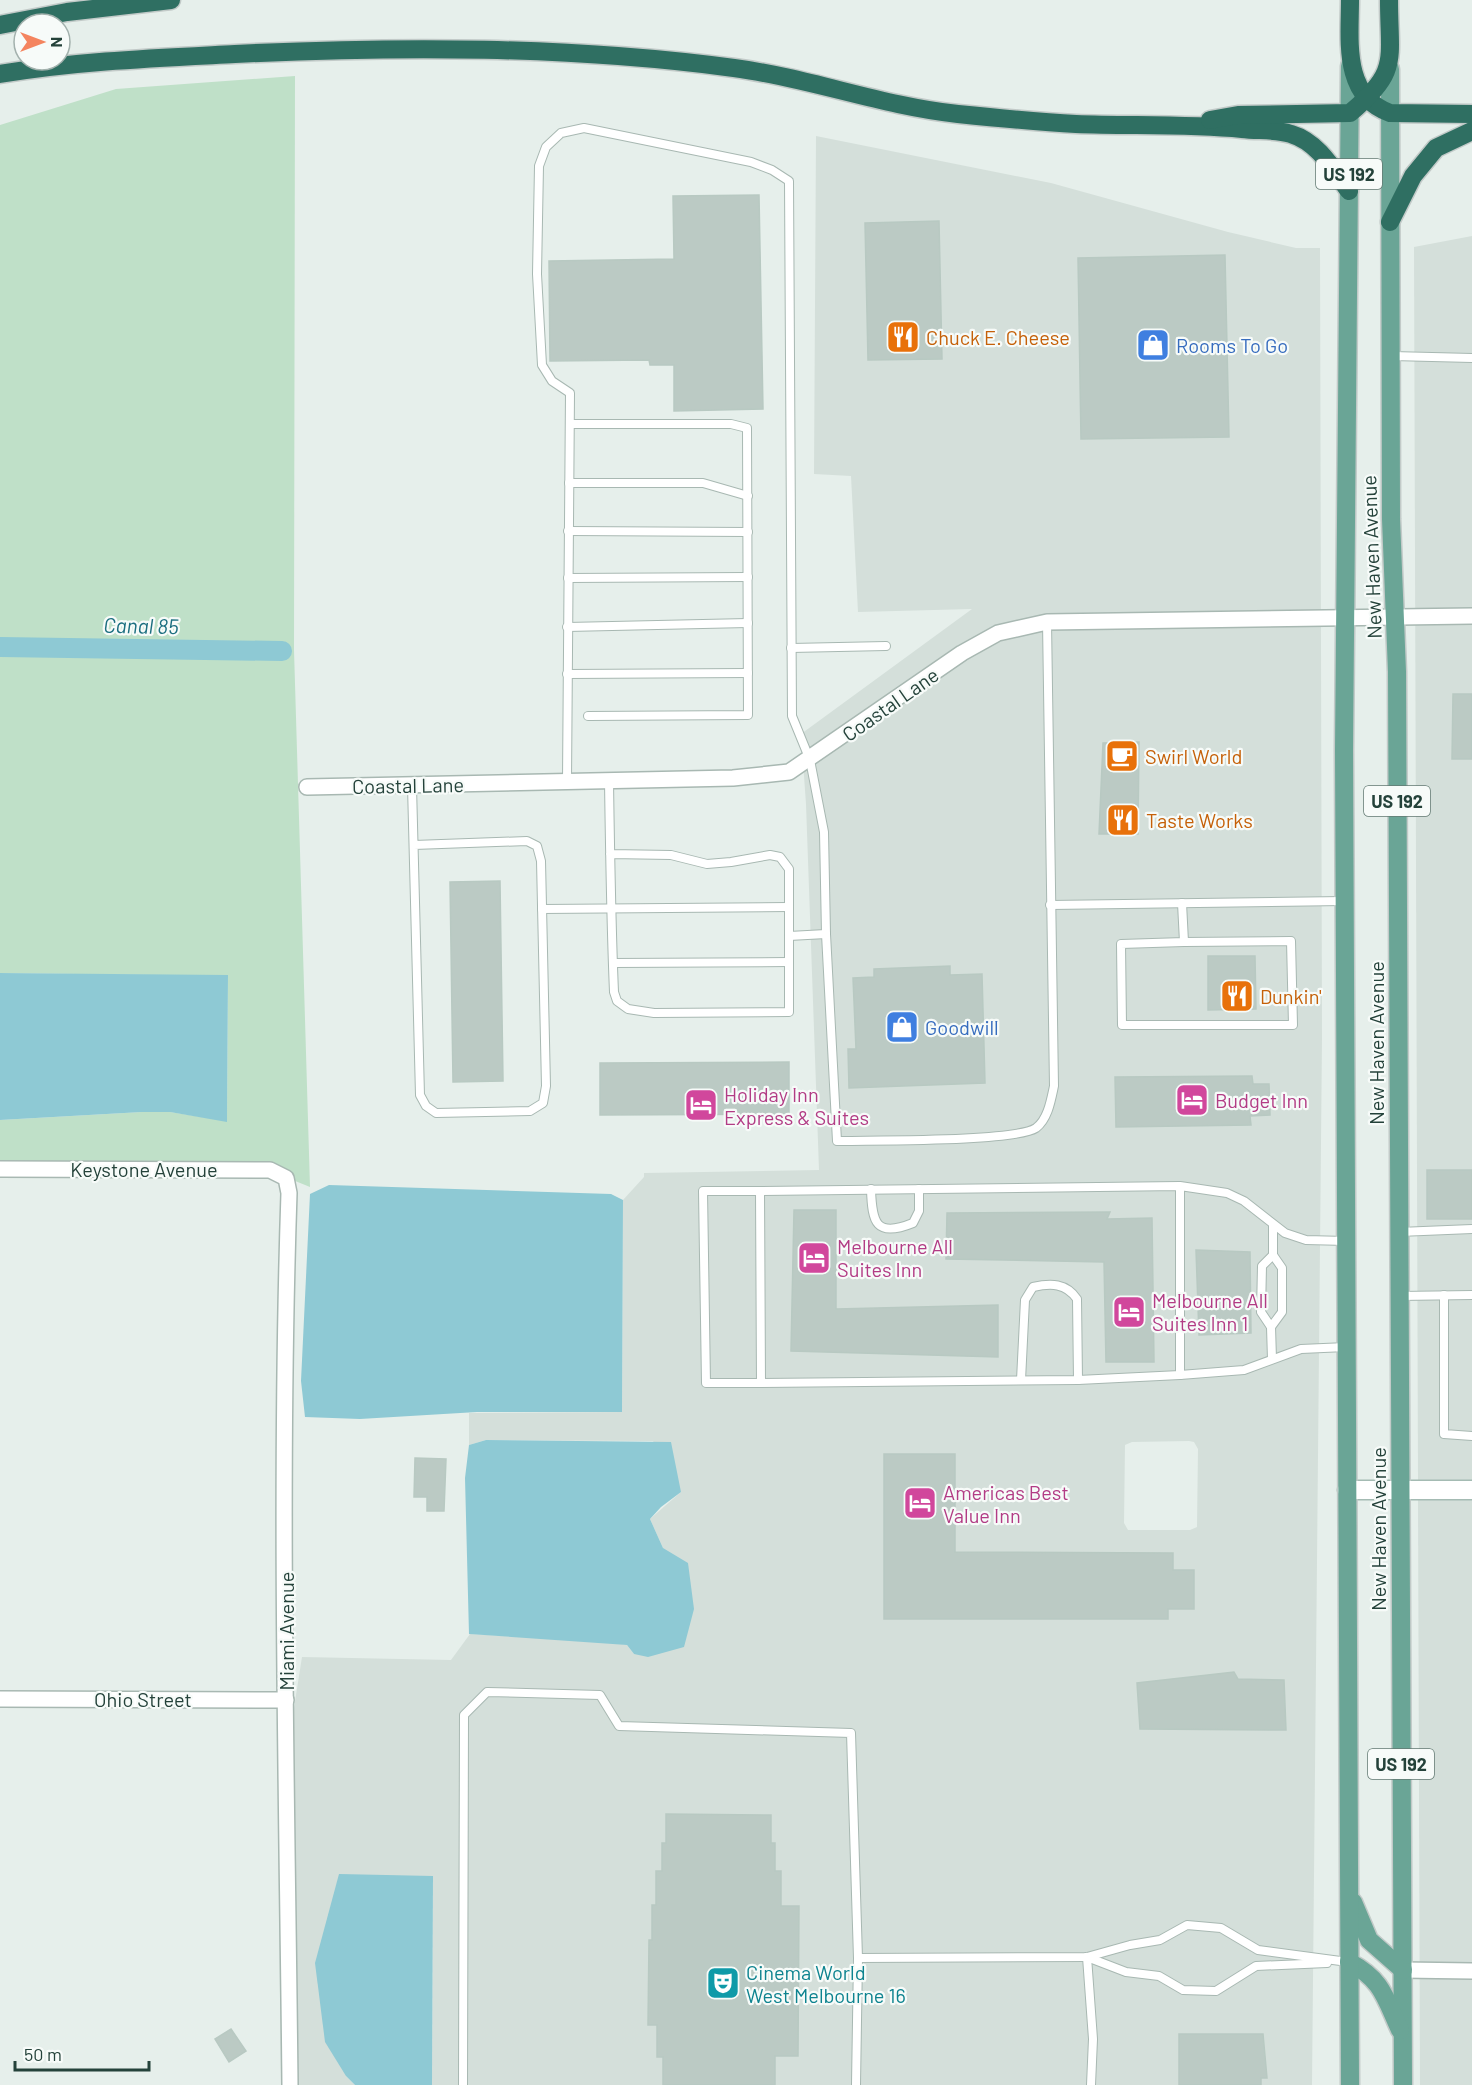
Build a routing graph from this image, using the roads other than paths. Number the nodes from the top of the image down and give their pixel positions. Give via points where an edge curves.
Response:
1 (171, 0) edge
2 (1350, 0) edge
3 (1389, 0) edge
4 (0, 25) edge
5 (1350, 66) junction
6 (1390, 69) junction
7 (0, 74) edge
8 (1367, 99) junction
9 (1350, 113) junction
10 (1390, 113) junction
11 (1472, 114) edge
12 (1191, 124) junction
13 (1472, 131) edge
14 (1349, 191) junction
15 (1390, 222) junction
16 (1390, 356) junction
17 (1472, 358) edge
18 (570, 424) junction
19 (569, 483) junction
20 (747, 496) junction
21 (568, 531) junction
22 (748, 532) junction
23 (748, 577) junction
24 (568, 578) junction
25 (1472, 615) edge
26 (1345, 616) junction
27 (1395, 616) junction
28 (1047, 622) junction
29 (748, 623) junction
30 (567, 627) junction
31 (886, 646) dead end
32 (791, 648) junction
33 (748, 673) junction
34 (567, 674) junction
35 (588, 716) dead end
36 (810, 760) junction
37 (609, 781) junction
38 (567, 782) junction
39 (412, 786) junction
40 (307, 787) dead end
41 (414, 845) junction
42 (610, 854) junction
43 (1344, 901) junction
44 (1182, 903) junction
45 (1050, 904) junction
46 (789, 907) junction
47 (611, 908) junction
48 (542, 909) junction
49 (826, 934) junction
50 (789, 936) junction
51 (1184, 942) junction
52 (789, 962) junction
53 (613, 963) junction
54 (0, 1169) edge
55 (286, 1178) joint
56 (1180, 1186) junction
57 (871, 1189) junction
58 (919, 1189) junction
59 (760, 1191) junction
60 (1273, 1225) junction
61 (1472, 1229) edge
62 (1398, 1232) junction
63 (1346, 1241) junction
64 (1273, 1255) junction
65 (1444, 1295) junction
66 (1472, 1295) edge
67 (1399, 1296) junction
68 (1271, 1327) junction
69 (1444, 1328) junction
70 (1453, 1329) dead end
71 (1346, 1347) junction
72 (1272, 1359) junction
73 (1444, 1360) junction
74 (1454, 1360) dead end
75 (1180, 1375) junction
76 (1022, 1380) junction
77 (1078, 1380) junction
78 (761, 1383) junction
79 (1444, 1391) junction
80 (1454, 1391) dead end
81 (1472, 1436) edge
82 (1347, 1490) junction
83 (1400, 1490) junction
84 (1472, 1490) edge
85 (0, 1699) edge
86 (286, 1700) junction
87 (1349, 1892) junction
88 (1087, 1957) junction
89 (858, 1958) junction
90 (1349, 1962) junction
91 (1403, 1970) junction
92 (1472, 1971) edge
93 (1403, 2037) junction
94 (290, 2085) edge
95 (463, 2085) edge
96 (856, 2085) edge
97 (1091, 2085) edge
98 (1350, 2085) edge
99 (1403, 2085) edge

1 - 4 highway via 67,12
2 - 5 highway, New Haven Avenue / US 192
3 - 6 highway, New Haven Avenue / US 192
5 - 8 highway
5 - 9 main road, New Haven Avenue / US 192
6 - 8 highway
6 - 10 main road, New Haven Avenue / US 192
7 - 12 highway via 161,57 476,49 615,55 736,68 823,84 907,107 958,114 1074,124
8 - 9 highway
8 - 10 highway
9 - 12 highway via 1238,114
9 - 14 main road, New Haven Avenue / US 192
10 - 11 highway
10 - 15 main road, New Haven Avenue / US 192
12 - 14 highway via 1292,134 1318,148
13 - 15 highway via 1436,148 1413,176
14 - 26 main road, New Haven Avenue / US 192
15 - 16 main road, New Haven Avenue / US 192
16 - 17 lane
16 - 27 main road, New Haven Avenue / US 192
18 - 19 lane
18 - 20 lane via 731,424 747,428
18 - 32 lane via 570,393 552,381 542,365 537,274 539,166 546,147 561,134 584,128 751,162 789,181
19 - 20 lane via 703,483
19 - 21 lane
20 - 22 lane
21 - 22 lane
21 - 24 lane
22 - 23 lane
23 - 24 lane
23 - 29 lane
24 - 30 lane
25 - 27 street, Coastal Lane
26 - 27 street, Coastal Lane
26 - 28 street, Coastal Lane
26 - 43 main road, New Haven Avenue / US 192
27 - 62 main road, New Haven Avenue / US 192
28 - 36 street, Coastal Lane via 998,633 962,653
28 - 45 lane
29 - 30 lane
29 - 33 lane
30 - 34 lane
31 - 32 lane
32 - 36 lane via 792,716
33 - 34 lane
33 - 35 lane via 748,715
34 - 38 lane
36 - 37 street, Coastal Lane via 789,772 733,778
36 - 49 lane via 824,832
37 - 38 street, Coastal Lane
37 - 42 lane
38 - 39 street, Coastal Lane
39 - 40 street, Coastal Lane
39 - 41 lane
41 - 48 lane via 527,841 537,846
41 - 48 lane via 420,1095 436,1113 530,1111 543,1103 546,1086
42 - 46 lane via 670,855 707,864 780,857 789,869
42 - 47 lane
43 - 44 lane
43 - 63 main road, New Haven Avenue / US 192
44 - 45 lane
44 - 51 lane
45 - 49 lane via 1053,1086 1049,1110 1036,1128 1007,1136 837,1141
46 - 47 lane
46 - 50 lane
47 - 48 lane
47 - 53 lane
49 - 50 lane
50 - 52 lane
51 - 51 lane via 1121,944 1122,1025 1293,1025 1292,941
52 - 53 lane
52 - 53 lane via 789,1012 654,1013 628,1009 617,1001
54 - 55 street, Keystone Avenue via 270,1170
55 - 86 street, Miami Avenue
56 - 58 lane
56 - 60 lane via 1227,1193 1261,1212
56 - 75 lane
57 - 58 lane
57 - 58 lane via 876,1222 898,1229 913,1223 919,1212
57 - 59 lane
59 - 78 lane
59 - 78 lane via 703,1191 706,1383
60 - 63 lane via 1306,1240
60 - 64 lane
61 - 62 lane
62 - 67 main road, New Haven Avenue / US 192
63 - 71 main road, New Haven Avenue / US 192
64 - 68 lane via 1282,1268 1282,1312
64 - 68 lane via 1262,1266 1262,1312
65 - 66 lane
65 - 67 lane
65 - 69 lane
67 - 83 main road, New Haven Avenue / US 192
68 - 72 lane
69 - 70 lane
69 - 73 lane
71 - 72 lane via 1301,1349
71 - 82 main road, New Haven Avenue / US 192
72 - 75 lane via 1244,1370
73 - 74 lane
73 - 79 lane
75 - 77 lane
76 - 77 lane
76 - 77 lane via 1025,1299 1033,1287 1044,1284 1066,1287 1077,1299
76 - 78 lane
79 - 80 lane
79 - 81 lane via 1444,1434
82 - 83 main road
82 - 87 main road, New Haven Avenue / US 192
83 - 84 main road
83 - 91 main road, New Haven Avenue / US 192
85 - 86 street, Ohio Street
86 - 94 street, Miami Avenue
87 - 90 main road, New Haven Avenue / US 192
87 - 91 main road via 1369,1940
88 - 89 lane
88 - 90 lane via 1160,1940 1187,1925 1221,1928 1258,1950
88 - 90 lane via 1126,1972 1159,1976 1183,1990 1216,1991 1256,1966
88 - 97 lane via 1093,2039
89 - 95 lane via 852,1733 619,1726 600,1695 487,1692 464,1715
89 - 96 lane
90 - 93 main road via 1370,1973 1381,1988
90 - 98 main road, New Haven Avenue / US 192
91 - 92 street
91 - 93 main road, New Haven Avenue / US 192
93 - 99 main road, New Haven Avenue / US 192

